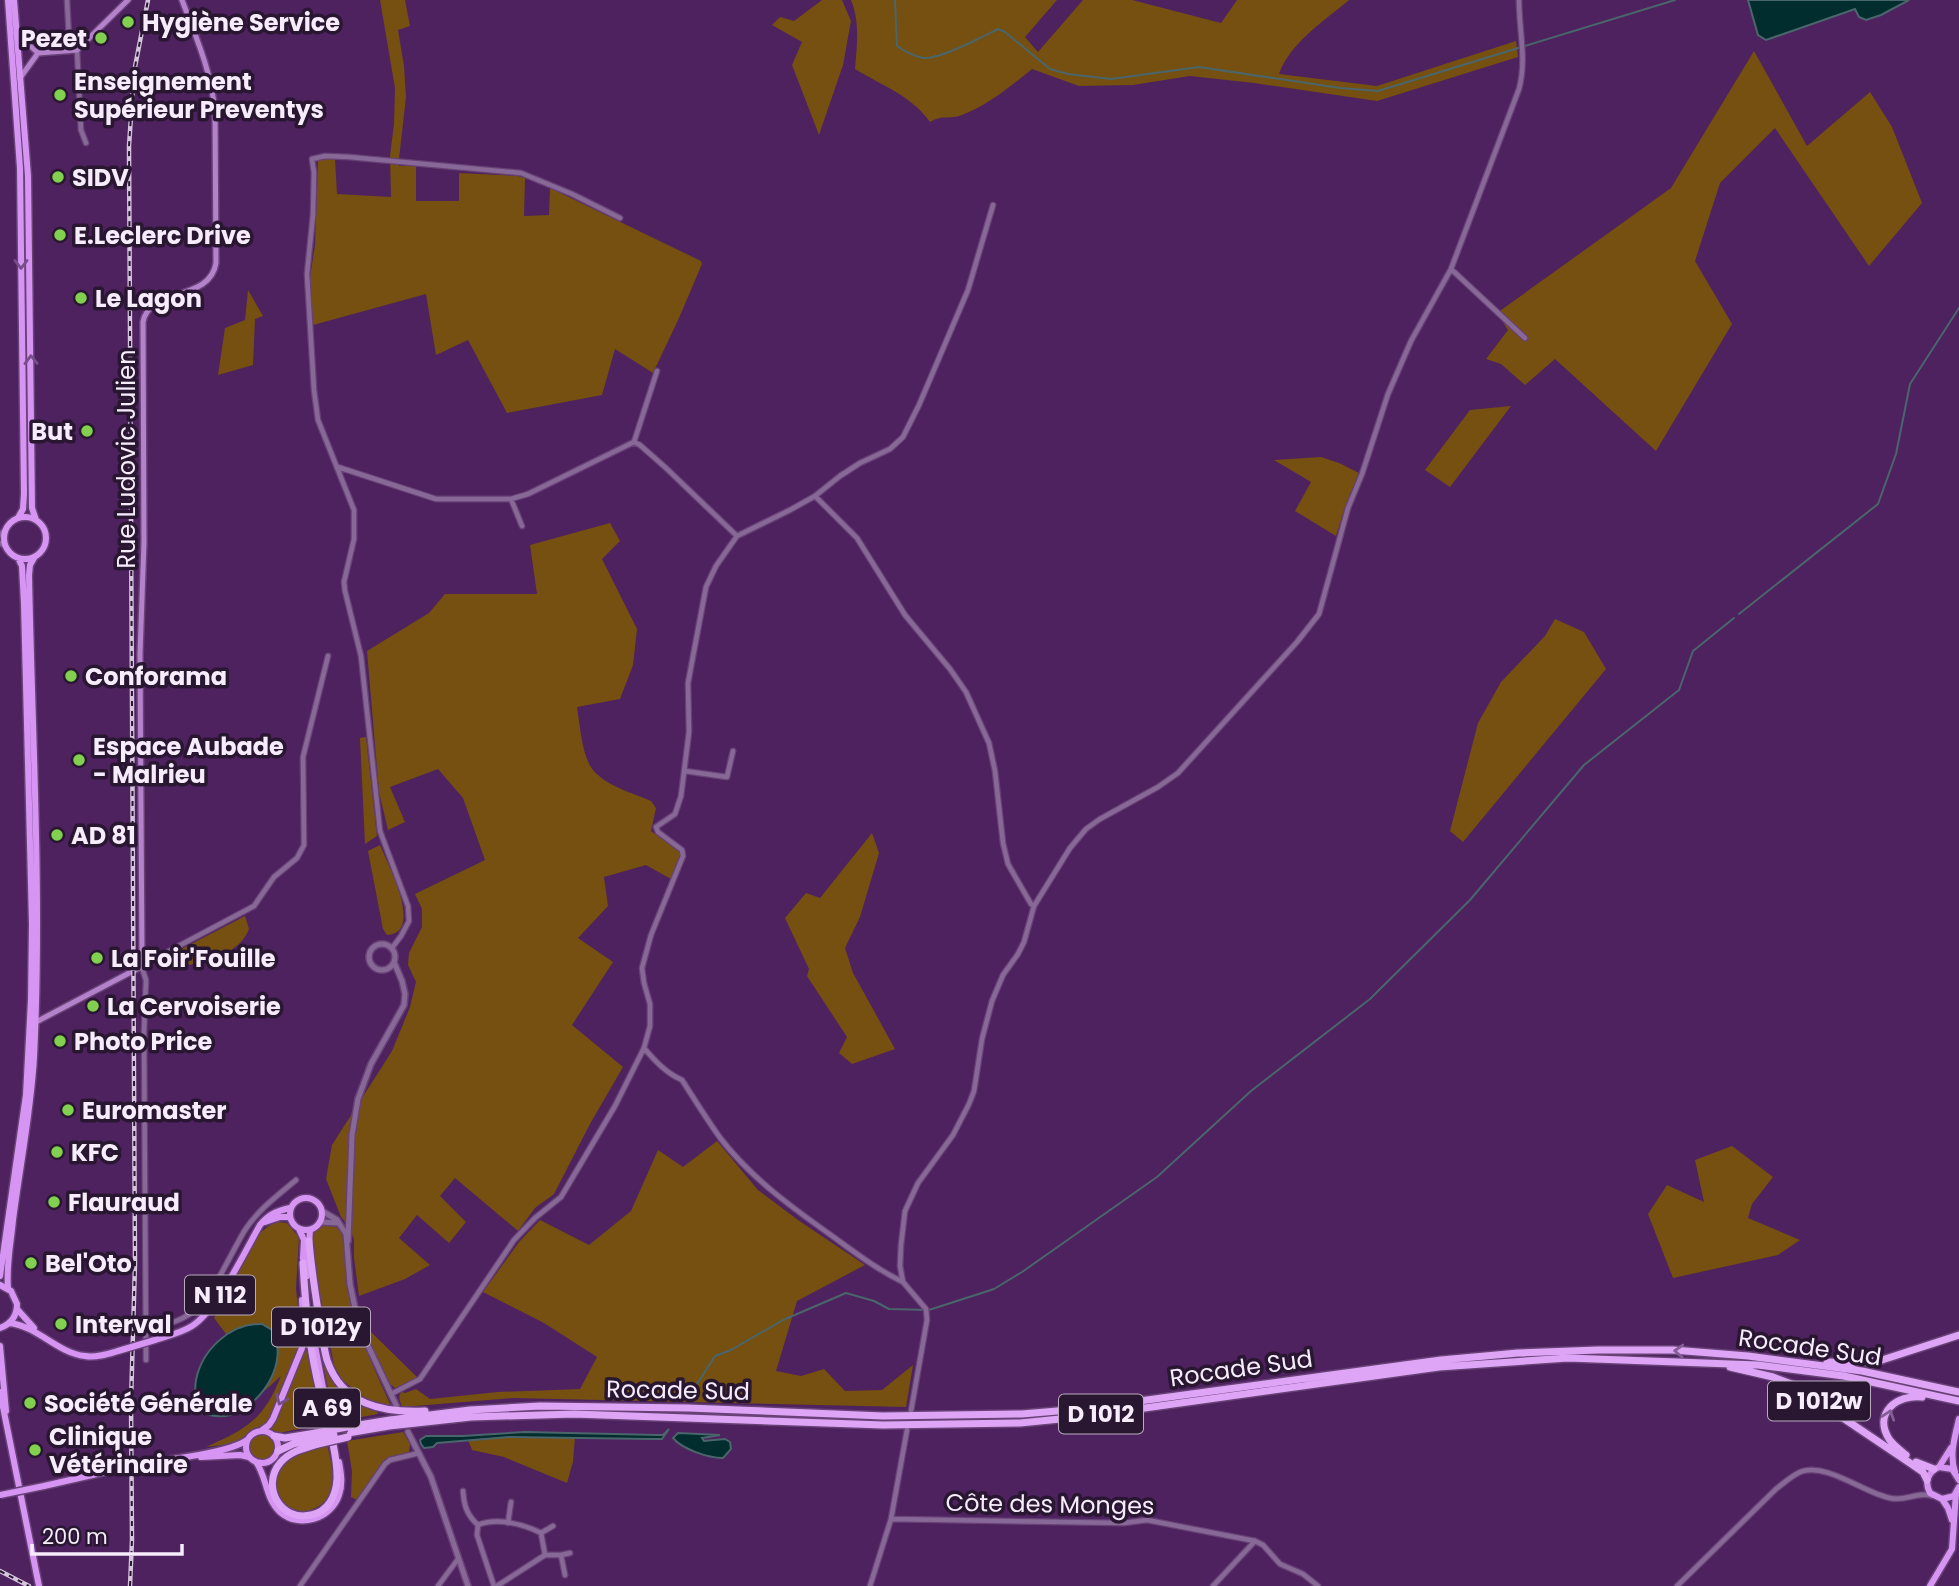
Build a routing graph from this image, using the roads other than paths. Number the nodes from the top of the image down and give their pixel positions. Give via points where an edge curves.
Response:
1 (8, 0) edge
2 (14, 0) edge
3 (67, 0) edge
4 (128, 0) edge
5 (182, 0) edge
6 (1519, 0) edge
7 (16, 33) junction
8 (69, 38) junction
9 (77, 50) junction
10 (68, 51) junction
11 (38, 53) junction
12 (20, 78) junction
13 (86, 143) dead end
14 (993, 205) dead end
15 (620, 218) dead end
16 (1451, 269) junction
17 (1525, 338) dead end
18 (657, 371) dead end
19 (634, 442) junction
20 (337, 467) junction
21 (815, 496) junction
22 (511, 499) junction
23 (18, 518) junction
24 (36, 520) junction
25 (522, 526) dead end
26 (6, 529) junction
27 (0, 535) edge
28 (737, 536) junction
29 (3, 545) edge
30 (18, 558) junction
31 (34, 558) junction
32 (328, 656) dead end
33 (733, 751) dead end
34 (685, 771) junction
35 (1034, 906) junction
36 (392, 948) junction
37 (142, 963) junction
38 (392, 965) junction
39 (36, 1011) junction
40 (56, 1012) junction
41 (36, 1022) junction
42 (644, 1048) junction
43 (296, 1180) dead end
44 (290, 1208) junction
45 (322, 1211) junction
46 (290, 1217) junction
47 (320, 1222) junction
48 (340, 1224) junction
49 (260, 1225) junction
50 (299, 1229) junction
51 (310, 1230) junction
52 (309, 1241) junction
53 (348, 1241) junction
54 (303, 1263) junction
55 (0, 1276) edge
56 (903, 1282) junction
57 (0, 1285) edge
58 (8, 1288) junction
59 (17, 1309) junction
60 (9, 1323) junction
61 (0, 1329) edge
62 (146, 1330) junction
63 (37, 1332) junction
64 (1959, 1335) edge
65 (0, 1346) edge
66 (146, 1360) dead end
67 (1691, 1361) junction
68 (1793, 1361) junction
69 (0, 1392) edge
70 (1959, 1392) edge
71 (391, 1394) junction
72 (1949, 1399) junction
73 (1959, 1401) edge
74 (397, 1406) dead end
75 (470, 1410) junction
76 (911, 1411) dead end
77 (1959, 1419) edge
78 (7, 1430) junction
79 (907, 1430) dead end
80 (261, 1431) junction
81 (348, 1432) junction
82 (408, 1432) dead end
83 (274, 1436) junction
84 (248, 1438) junction
85 (317, 1438) junction
86 (1953, 1443) junction
87 (278, 1451) junction
88 (419, 1453) junction
89 (188, 1457) junction
90 (253, 1460) junction
91 (1937, 1468) junction
92 (1958, 1477) edge
93 (1927, 1482) junction
94 (1958, 1489) edge
95 (463, 1491) dead end
96 (1918, 1494) junction
97 (0, 1495) edge
98 (1934, 1497) junction
99 (1942, 1499) junction
100 (511, 1502) dead end
101 (891, 1519) junction
102 (508, 1523) junction
103 (478, 1525) junction
104 (553, 1526) dead end
105 (1955, 1529) junction
106 (541, 1532) junction
107 (1255, 1541) junction
108 (569, 1553) dead end
109 (545, 1555) junction
110 (561, 1555) junction
111 (458, 1559) junction
112 (565, 1575) dead end
113 (38, 1586) edge
114 (300, 1586) edge
115 (438, 1586) edge
116 (468, 1586) edge
117 (496, 1586) edge
118 (870, 1586) edge
119 (1213, 1586) edge
120 (1318, 1586) edge
121 (1677, 1586) edge
122 (1930, 1586) edge

1 -> 23 main road via 20,168 24,494
2 - 7 main road
3 - 8 street
4 - 9 main road
5 - 37 main road, Rue Ludovic Julien via 213,94 216,263 205,283 154,304 144,322
6 - 16 street via 1523,47 1519,89
7 - 11 main road
7 - 12 main road
8 - 9 street
8 - 10 street
9 - 10 main road
9 - 13 street via 81,130
10 - 11 main road
11 - 12 main road
24 -> 12 main road via 32,508 28,176
14 - 21 street via 968,290 907,431 890,449 860,463
15 - 20 street via 521,173 349,157 312,159 307,274 314,399
16 - 17 street
16 - 35 street via 1388,394 1348,508 1319,614 1178,773 1100,818 1079,836
18 - 19 street
19 - 22 street
19 - 28 street
20 - 22 street via 436,499
20 - 36 street via 354,517 353,547 344,582 360,656 380,831 408,906 409,921
21 - 28 street
21 - 35 street via 857,538 905,615 966,692 989,743 1008,864
22 - 25 street
23 - 24 main road
23 - 26 main road
24 - 31 main road via 45,529 46,541
26 - 27 street
26 - 29 main road
28 - 34 street via 716,566 701,609 688,683
29 - 30 main road
30 - 31 main road
30 - 55 main road via 24,604 31,1000 26,1095
31 - 39 main road via 29,575
32 - 37 street via 303,757 304,845 297,858 274,877 254,906
33 - 34 street via 727,777
34 - 42 street via 677,811 656,827 683,856 642,968 650,1004
35 - 56 street via 1024,942 992,1001 969,1104 905,1211
36 - 38 street
36 - 38 street via 378,944 369,956 375,968
37 - 40 main road
37 - 62 street via 146,980
38 - 53 street via 400,976 404,1006 371,1064 358,1099
39 - 40 main road
39 - 41 main road
40 - 41 main road
41 - 58 main road
42 - 56 street via 682,1080 722,1139 759,1180
42 - 71 street via 561,1197 514,1240 420,1379
43 - 62 street via 248,1227 197,1309
44 - 45 main road via 307,1198 317,1202
44 - 46 main road
44 - 49 main road, N 112 via 267,1216
45 - 47 main road
45 - 48 street
46 - 49 main road
46 - 50 main road
47 - 48 street
47 - 51 main road
48 - 53 street
49 - 63 main road, N 112, bridge via 215,1303 192,1326 102,1356 66,1350
50 - 51 main road
50 - 54 main road via 304,1240
51 - 52 main road
52 - 75 highway, D 1012y via 325,1350 340,1384 360,1401 387,1410
52 - 90 main road, A 69 via 309,1317 338,1452 339,1495 324,1515 306,1521 287,1517 271,1500
53 - 71 street via 355,1308
54 -> 80 main road, A 69 via 302,1348 273,1419
54 - 85 highway, A 69 via 308,1329 337,1479 334,1496 324,1509 311,1516 295,1515 276,1500 273,1477 285,1458
56 - 76 street via 926,1310 927,1320
57 - 58 main road
58 - 59 main road
59 - 60 main road
59 - 63 main road, N 112
60 - 61 main road
60 - 63 main road, N 112
62 - 66 street
64 - 68 highway via 1871,1362
65 - 78 main road
67 - 72 highway, Rocade Sud / D 1012 via 1844,1376
67 - 81 highway, Rocade Sud / D 1012 via 1568,1358 1439,1367 1020,1423 883,1425 574,1413 471,1417
67 - 93 highway, D 1012w via 1744,1369 1794,1385 1923,1472
68 - 70 highway, Rocade Sud / D 1012
68 -> 75 highway, Rocade Sud / D 1012 via 1673,1350 1518,1353 1021,1414 883,1416 540,1406
69 - 78 main road
71 - 74 street
72 - 73 highway, Rocade Sud
91 -> 72 highway via 1913,1460 1894,1446 1885,1430 1886,1414 1891,1405 1912,1396
75 - 81 highway, Rocade Sud / D 1012
77 - 86 main road
78 - 113 main road
79 - 101 street
80 - 83 main road
80 - 84 main road
81 - 85 highway, Rocade Sud / D 1012, bridge
82 - 88 street
83 - 85 highway, Rocade Sud / D 1012
83 - 87 main road
84 - 89 main road via 237,1446
84 - 90 main road via 246,1446
85 - 87 highway, Rocade Sud / D 1012
86 - 91 main road
86 - 92 main road
87 - 90 main road via 267,1462
88 - 111 street
88 - 114 street via 385,1464
89 - 90 main road via 240,1455
89 - 97 main road, bridge
91 - 92 main road via 1948,1467
91 - 93 main road
93 - 96 street
93 - 98 main road
94 - 99 main road
94 - 105 main road
95 - 103 street via 469,1517
96 - 98 street
96 - 121 street via 1891,1499 1830,1474 1804,1471 1776,1489
98 - 99 main road
99 - 105 main road
100 - 102 street
101 - 107 street, Côte des Monges via 1147,1520
101 - 118 street
102 - 103 street
102 - 106 street
103 - 117 street via 477,1535
104 - 106 street
105 - 122 main road via 1952,1549
106 - 109 street
107 - 119 street
107 - 120 street via 1280,1564
108 - 110 street
109 - 110 street
109 - 117 street
110 - 112 street
111 - 115 street
111 - 116 street

